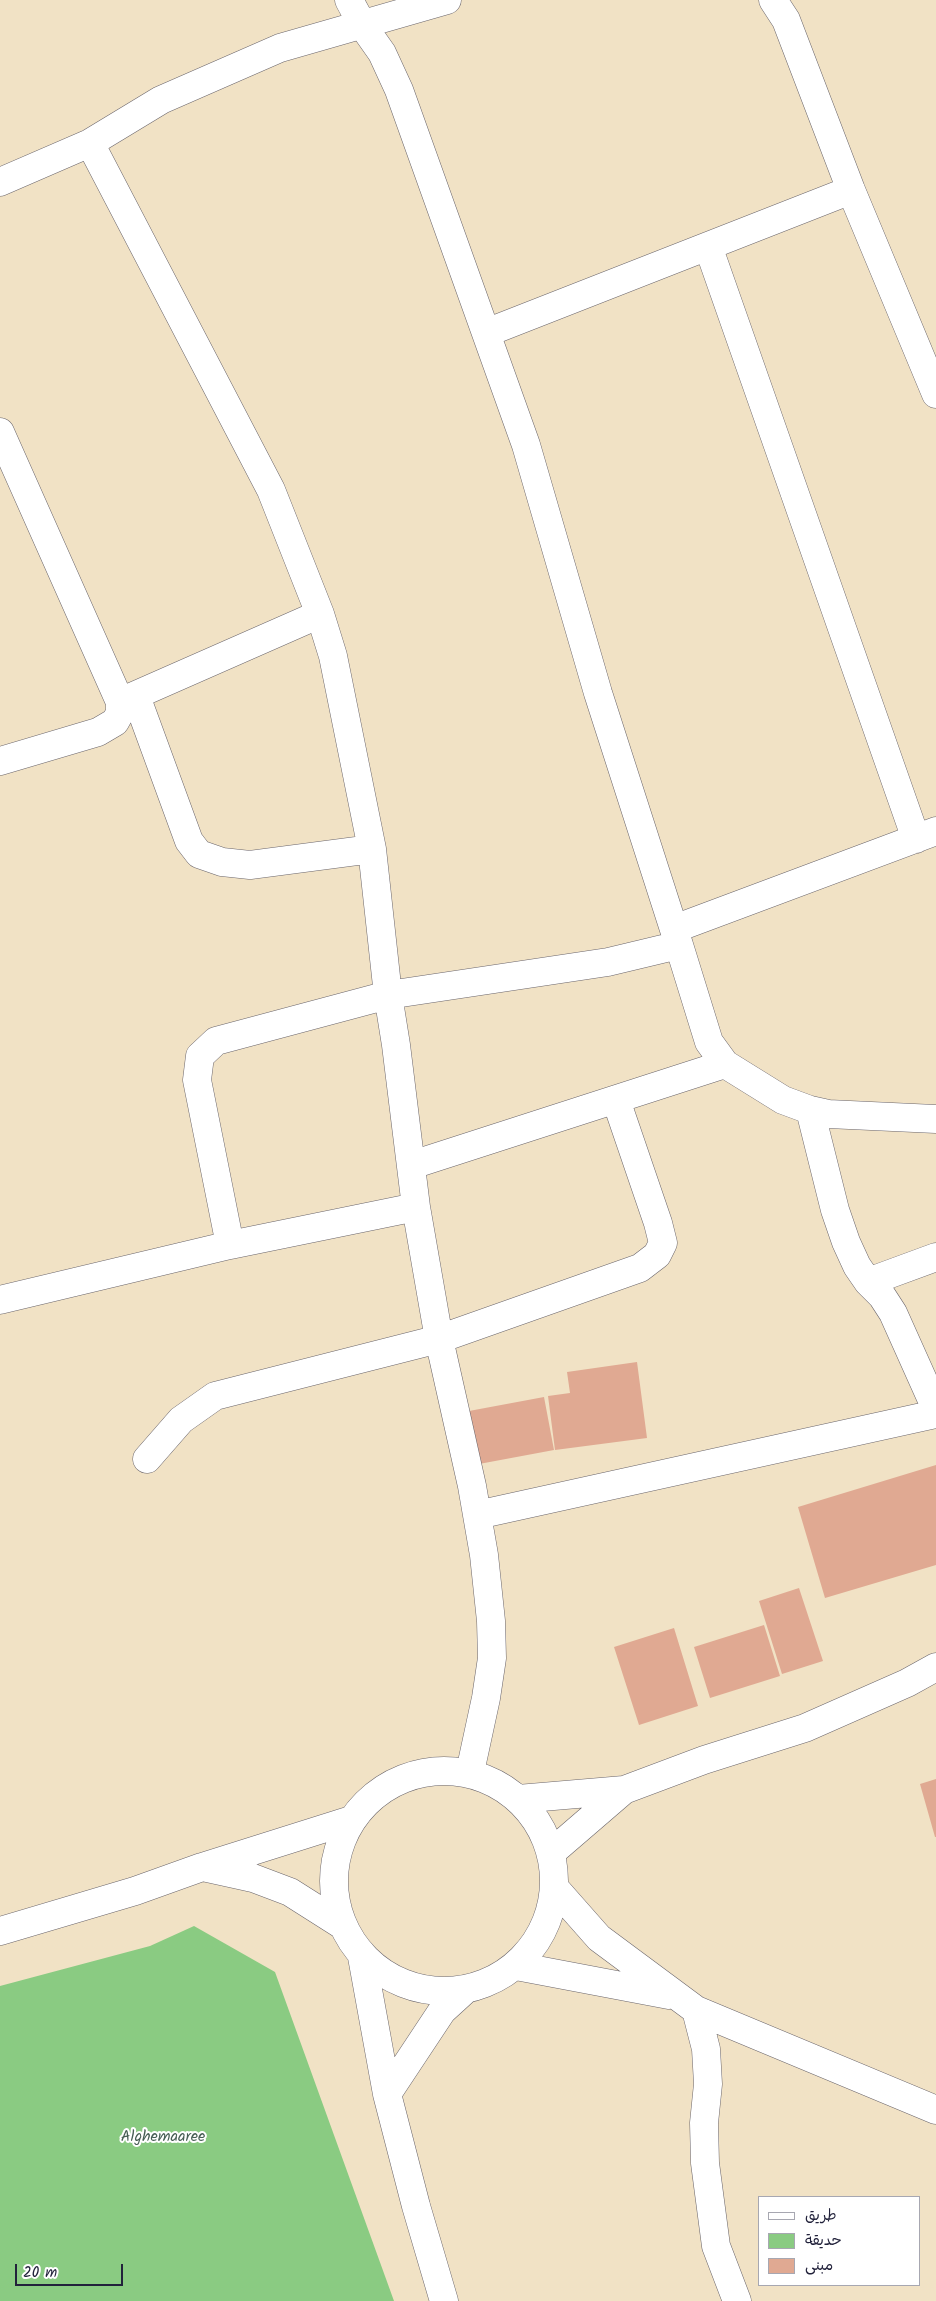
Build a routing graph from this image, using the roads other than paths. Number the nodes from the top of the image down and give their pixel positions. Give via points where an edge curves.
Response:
1 (349, 0) edge
2 (447, 0) edge
3 (773, 0) edge
4 (362, 26) junction
5 (90, 144) junction
6 (0, 182) edge
7 (852, 190) junction
8 (708, 246) junction
9 (486, 333) junction
10 (936, 394) edge
11 (0, 432) edge
12 (320, 614) junction
13 (128, 699) junction
14 (0, 761) edge
15 (926, 835) edge
16 (372, 849) junction
17 (676, 937) junction
18 (388, 995) junction
19 (725, 1064) junction
20 (616, 1100) junction
21 (810, 1110) junction
22 (936, 1119) edge
23 (412, 1165) junction
24 (416, 1207) junction
25 (230, 1245) junction
26 (936, 1257) edge
27 (868, 1282) junction
28 (0, 1300) edge
29 (439, 1339) junction
30 (936, 1409) edge
31 (936, 1414) edge
32 (147, 1459) dead end
33 (477, 1515) junction
34 (936, 1667) edge
35 (470, 1772) junction
36 (624, 1790) junction
37 (518, 1799) junction
38 (351, 1820) junction
39 (552, 1852) junction
40 (202, 1867) junction
41 (554, 1887) junction
42 (342, 1925) junction
43 (0, 1931) edge
44 (362, 1957) junction
45 (516, 1966) junction
46 (465, 1990) junction
47 (685, 2003) junction
48 (387, 2094) junction
49 (936, 2110) edge
50 (444, 2301) edge
51 (737, 2301) edge

1 - 4 street
2 - 4 street
3 - 7 street via 786,20
4 - 5 street via 280,48 215,76 160,100
4 - 9 street via 382,53 399,90
5 - 6 street
5 - 12 street via 271,490
7 - 8 street
7 - 10 street
8 - 9 street
8 - 15 street
9 - 17 street via 526,445 598,693
11 - 13 street
12 - 13 street
12 - 16 street via 333,656
13 - 14 street via 115,722 98,732
13 - 16 street via 189,841 199,854 222,862 250,864
15 - 17 street
16 - 18 street
17 - 18 street via 608,962
17 - 19 street via 709,1042
18 - 23 street
18 - 25 street via 216,1040 200,1056 197,1080
19 - 20 street
19 - 21 street via 783,1100
20 - 23 street
20 - 29 street via 658,1223 663,1243 657,1255 640,1268
21 - 22 street via 828,1114
21 - 27 street via 835,1210 857,1266
23 - 24 street
24 - 25 street
24 - 29 street
25 - 28 street
26 - 27 street
27 - 30 street via 893,1313
29 - 32 street via 215,1396 181,1420
29 - 33 street
31 - 33 street
33 - 35 street via 491,1621 492,1658
34 - 36 street via 805,1728
35 - 37 street via 497,1783
35 - 38 street via 436,1769 403,1777 374,1794
36 - 37 street
36 - 39 street
37 - 39 street via 538,1822
38 - 40 street
38 - 42 street via 337,1850 332,1888
39 - 41 street
40 - 42 street via 253,1878 290,1892
40 - 43 street via 135,1891
41 - 45 street via 547,1920
41 - 47 street via 599,1938
42 - 44 street
44 - 46 street via 392,1980 428,1991
44 - 48 street
45 - 46 street
45 - 47 street
46 - 48 street via 442,2012
47 - 49 street
47 - 51 street via 706,2049 705,2164 716,2246
48 - 50 street

